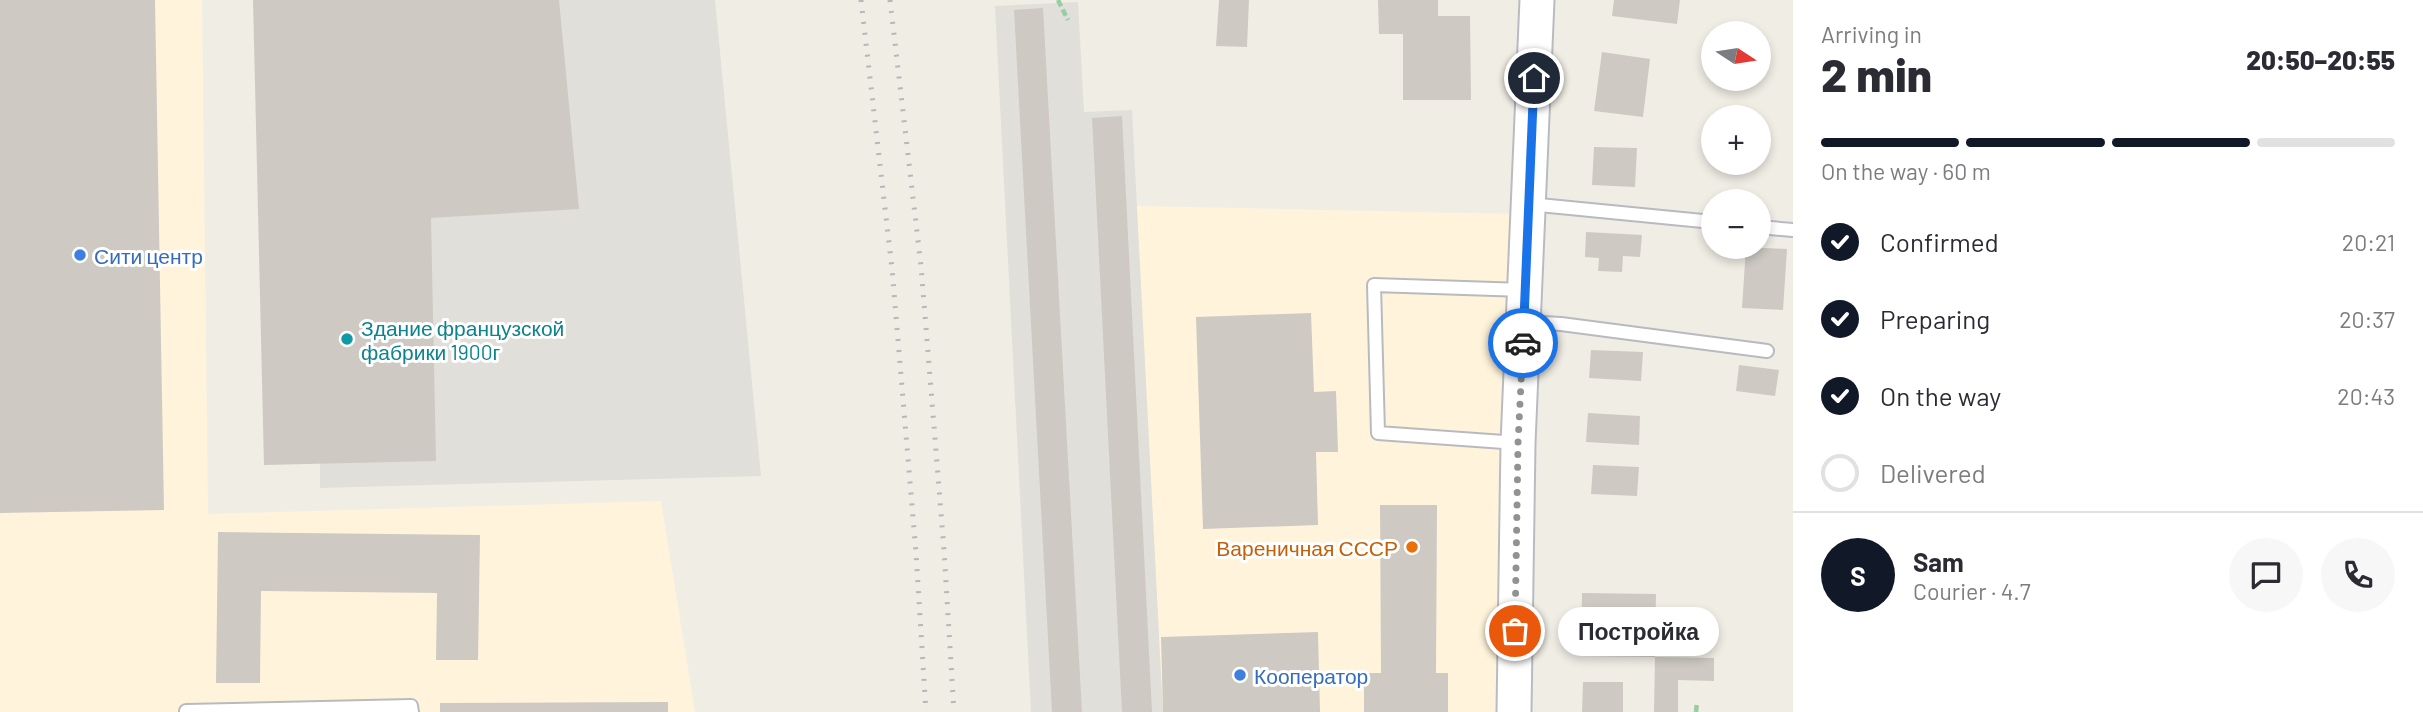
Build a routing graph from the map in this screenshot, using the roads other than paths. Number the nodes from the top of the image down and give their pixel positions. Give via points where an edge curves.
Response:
1 (1537, 0) edge
2 (1528, 204) junction
3 (1701, 221) edge
4 (1771, 228) edge
5 (1793, 230) edge
6 (1524, 306) junction
7 (1767, 351) dead end
8 (1518, 443) junction
9 (186, 710) edge
10 (412, 712) edge
11 (1514, 712) edge

1 - 2 main road
2 - 3 lane
2 - 6 main road
4 - 5 lane
6 - 7 lane via 1561,324
6 - 8 main road
6 - 8 lane via 1374,285 1378,433
8 - 11 main road
9 - 10 lane via 411,706

